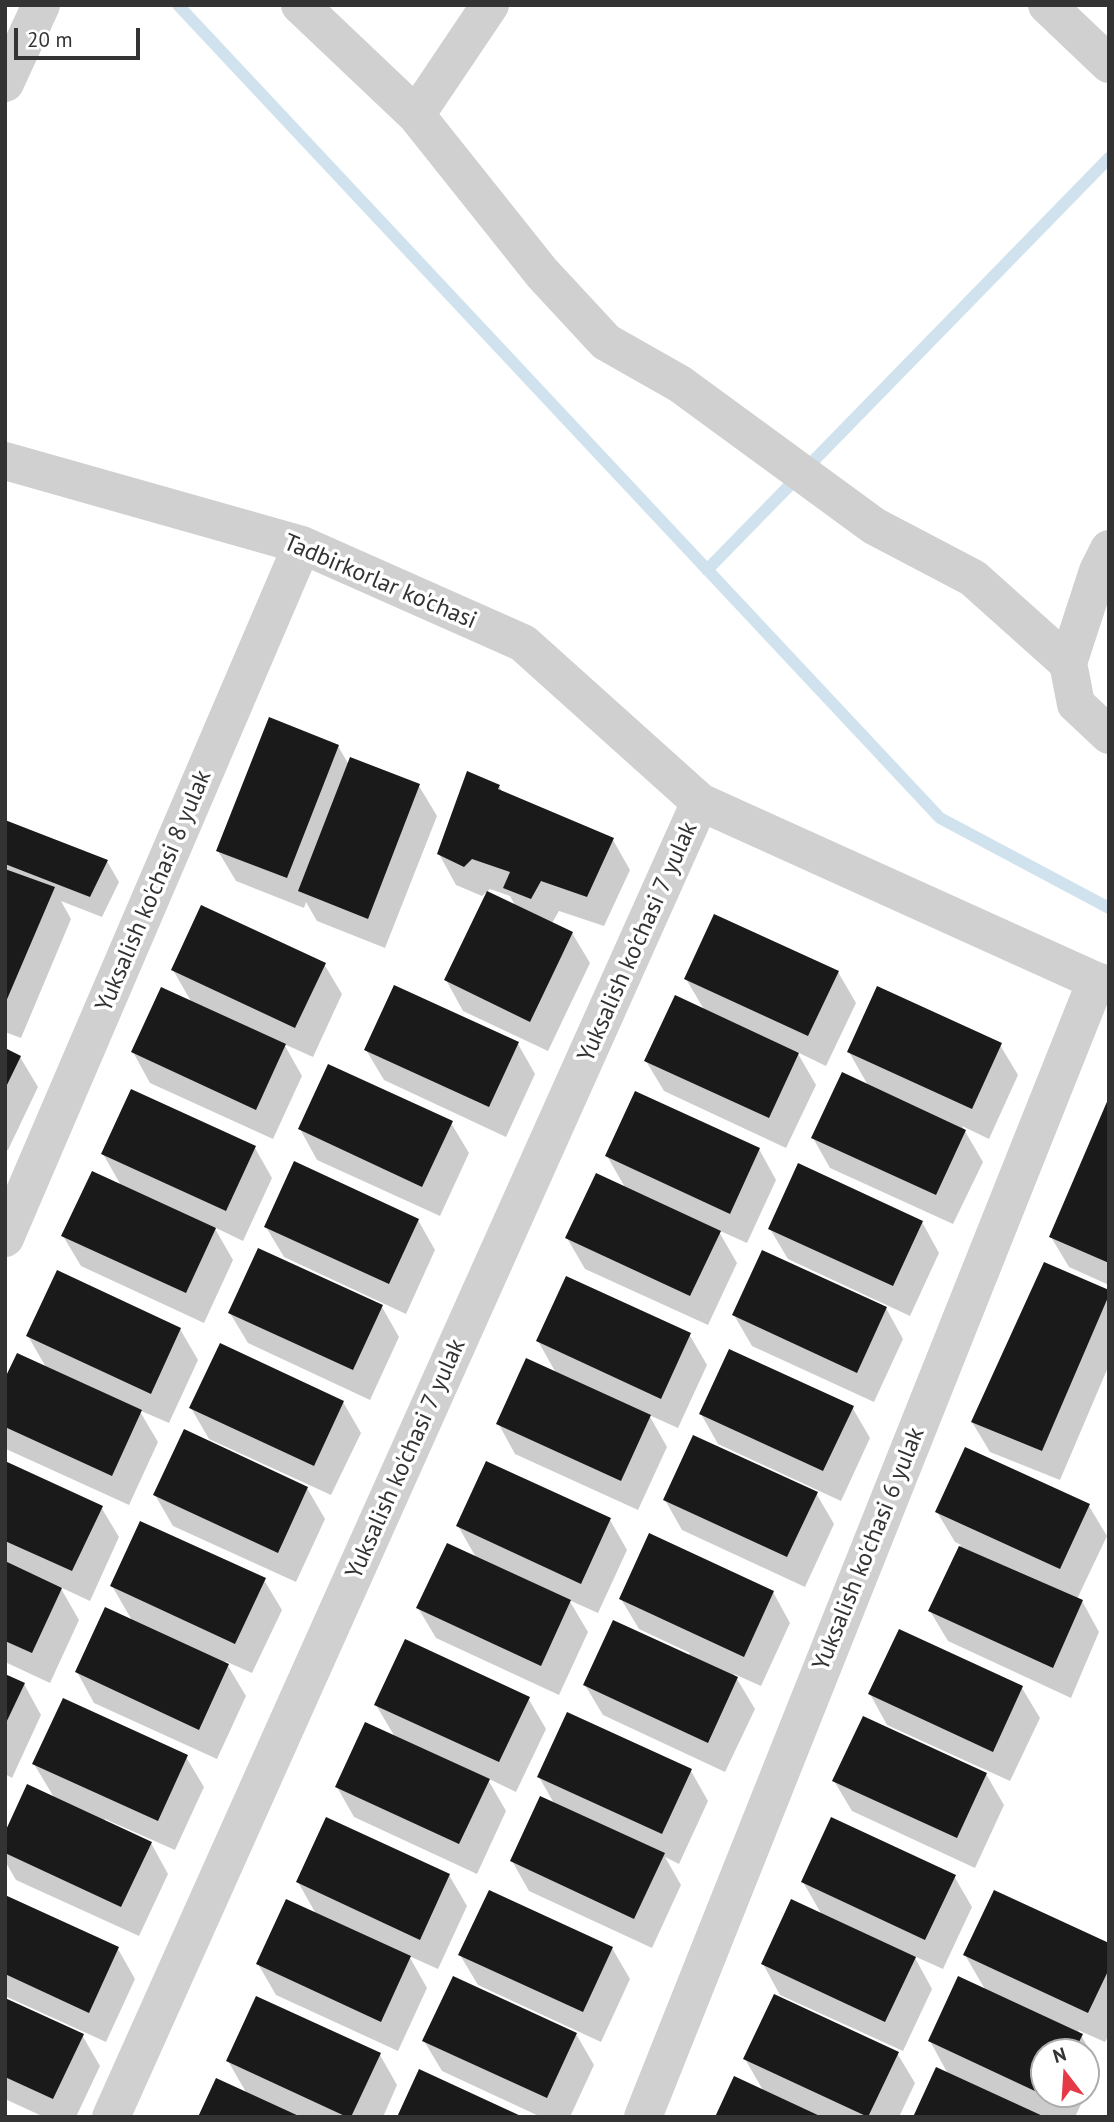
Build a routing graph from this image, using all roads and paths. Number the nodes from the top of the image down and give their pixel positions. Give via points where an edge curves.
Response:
1 (41, 5) edge
2 (300, 5) edge
3 (490, 5) edge
4 (1047, 5) edge
5 (1109, 64) edge
6 (5, 83) edge
7 (416, 115) junction
8 (5, 461) edge
9 (302, 545) junction
10 (1109, 549) edge
11 (1068, 663) junction
12 (1109, 735) edge
13 (700, 802) junction
14 (1102, 983) edge
15 (5, 1238) edge
16 (111, 2117) edge
17 (643, 2117) edge

1 - 6 street
2 - 7 street
3 - 7 street
4 - 5 street
7 - 11 street via 542,273 606,342 680,384 874,526 973,578
8 - 9 street, Tadbirkorlar ko'chasi
9 - 13 street, Tadbirkorlar ko'chasi via 523,643
9 - 15 street, Yuksalish ko'chasi 8 yulak
10 - 11 street
11 - 12 street via 1076,704
13 - 14 street, Tadbirkorlar ko'chasi
13 - 16 street, Yuksalish ko'chasi 7 yulak
14 - 17 street, Yuksalish ko'chasi 6 yulak

